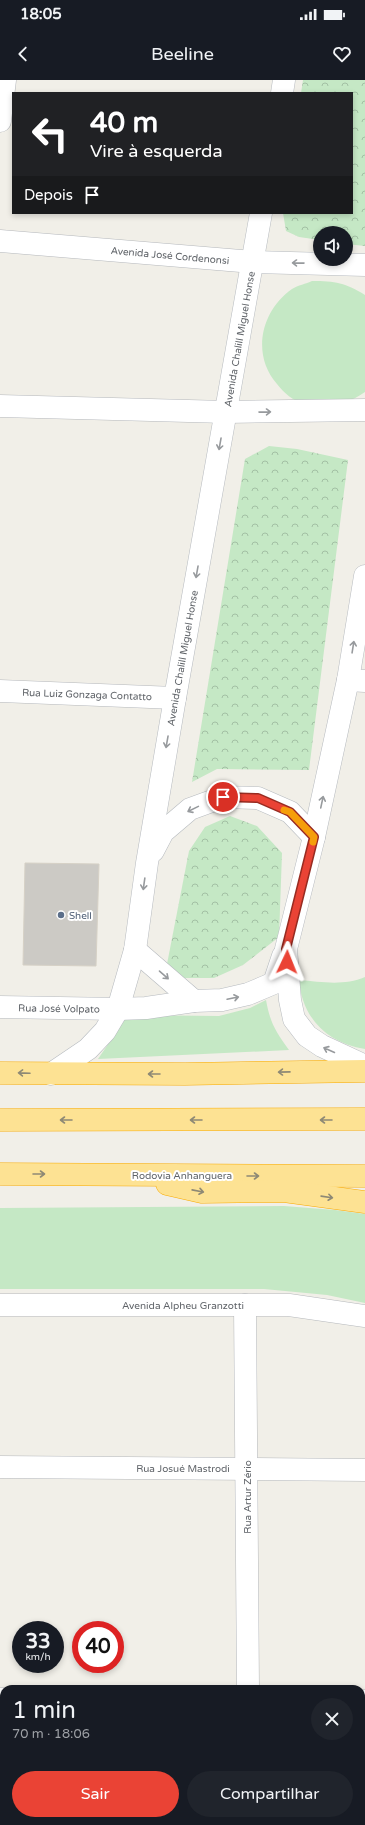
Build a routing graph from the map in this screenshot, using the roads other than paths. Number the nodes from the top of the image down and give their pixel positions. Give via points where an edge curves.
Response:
1 (5, 80) edge
2 (284, 80) edge
3 (282, 92) edge
4 (0, 121) edge
5 (261, 214) edge
6 (0, 241) edge
7 (253, 262) junction
8 (365, 265) edge
9 (0, 406) edge
10 (365, 410) edge
11 (226, 412) junction
12 (365, 576) edge
13 (356, 681) edge
14 (0, 691) edge
15 (175, 698) junction
16 (314, 837) junction
17 (147, 863) junction
18 (286, 949) junction
19 (135, 950) junction
20 (194, 1001) junction
21 (0, 1007) edge
22 (118, 1010) junction
23 (365, 1066) edge
24 (365, 1071) edge
25 (0, 1073) edge
26 (51, 1074) junction
27 (0, 1120) edge
28 (365, 1120) edge
29 (0, 1174) edge
30 (133, 1175) junction
31 (365, 1176) edge
32 (365, 1202) edge
33 (0, 1305) edge
34 (245, 1305) junction
35 (365, 1316) edge
36 (0, 1467) edge
37 (246, 1469) junction
38 (365, 1470) edge
39 (248, 1685) edge

1 - 4 street
2 - 3 street
5 - 7 street, Avenida Chalill Miguel Honse
6 - 7 street, Avenida José Cordenonsi
8 -> 7 street, Avenida José Cordenonsi
7 - 11 street, Avenida Chalill Miguel Honse
9 - 11 street
11 -> 10 street
11 -> 15 street, Avenida Chalill Miguel Honse
13 -> 12 street
16 -> 13 street
14 - 15 street, Rua Luiz Gonzaga Contatto
15 -> 17 street, Avenida Chalill Miguel Honse
16 -> 17 street via 290,812 277,806 258,798 223,797 190,809 163,832
16 - 18 street
17 -> 19 street, Avenida Chalill Miguel Honse
20 -> 18 street, Rua José Volpato via 222,1000 248,994 274,983
23 -> 18 street via 322,1046 308,1036 294,1019
19 -> 20 street
19 - 22 street, Avenida Chalill Miguel Honse
20 - 22 street, Rua José Volpato
21 - 22 street, Rua José Volpato
22 - 26 street, Avenida Chalill Miguel Honse via 105,1031 88,1049
24 -> 26 highway
26 -> 25 highway
28 -> 27 highway
29 -> 30 highway, Rodovia Anhanguera
30 -> 31 highway, Rodovia Anhanguera
30 -> 32 highway via 202,1192 284,1191
33 - 34 street, Avenida Alpheu Granzotti
34 - 35 street, Avenida Alpheu Granzotti via 289,1305
34 - 37 street, Rua Artur Zério
36 - 37 street, Rua Josué Mastrodi
37 - 38 street, Rua Josué Mastrodi
37 - 39 street, Rua Artur Zério

